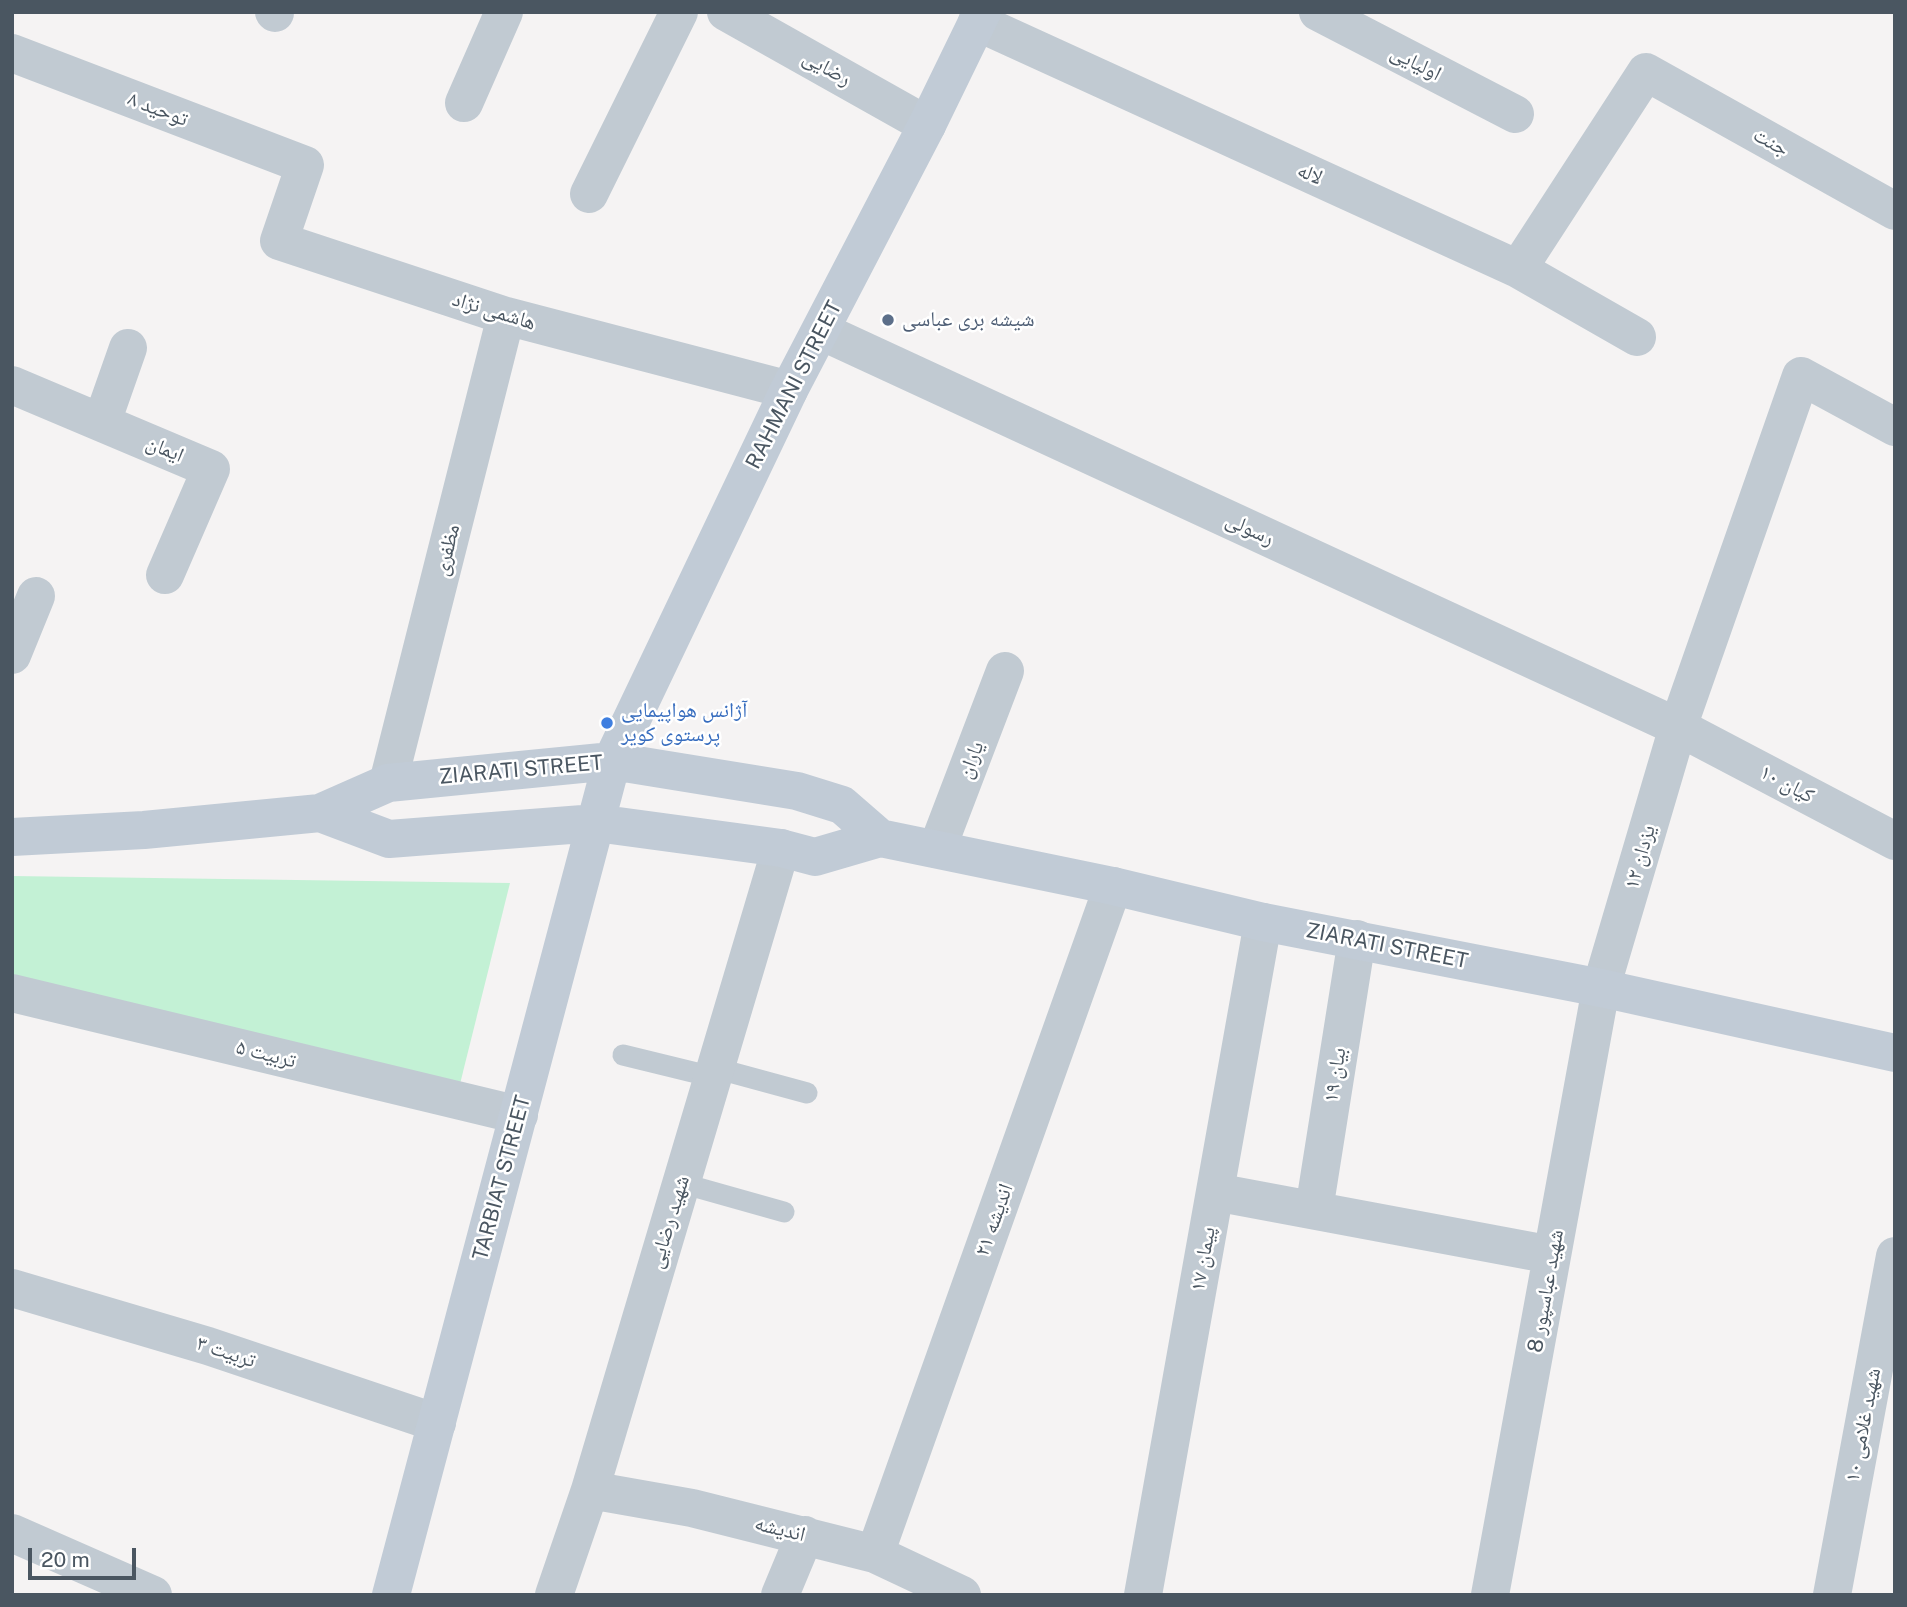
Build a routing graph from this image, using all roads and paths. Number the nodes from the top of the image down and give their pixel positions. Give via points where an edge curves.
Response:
1 (503, 12) edge
2 (679, 12) edge
3 (726, 12) edge
4 (1318, 12) edge
5 (979, 17) edge
6 (12, 53) edge
7 (464, 103) dead end
8 (1515, 114) dead end
9 (928, 125) junction
10 (305, 165) joint
11 (589, 194) dead end
12 (1895, 211) edge
13 (1518, 269) junction
14 (506, 316) junction
15 (821, 331) junction
16 (1637, 337) dead end
17 (128, 348) dead end
18 (12, 384) edge
19 (789, 390) junction
20 (102, 422) junction
21 (1895, 427) edge
22 (165, 575) dead end
23 (36, 596) dead end
24 (12, 655) edge
25 (1005, 671) dead end
26 (1678, 727) junction
27 (612, 761) junction
28 (388, 783) junction
29 (320, 813) junction
30 (596, 823) junction
31 (12, 837) edge
32 (880, 838) junction
33 (1895, 841) edge
34 (781, 848) junction
35 (937, 849) junction
36 (1113, 886) junction
37 (1263, 922) junction
38 (1357, 939) junction
39 (1601, 988) junction
40 (12, 993) edge
41 (1895, 1054) edge
42 (623, 1055) dead end
43 (714, 1073) junction
44 (807, 1093) dead end
45 (519, 1115) junction
46 (681, 1183) junction
47 (1215, 1192) junction
48 (1314, 1210) junction
49 (784, 1212) dead end
50 (1552, 1255) junction
51 (1895, 1256) edge
52 (12, 1288) edge
53 (437, 1423) junction
54 (590, 1490) junction
55 (12, 1533) edge
56 (805, 1535) junction
57 (875, 1554) junction
58 (153, 1595) edge
59 (391, 1595) edge
60 (554, 1595) edge
61 (780, 1595) edge
62 (962, 1595) edge
63 (1143, 1595) edge
64 (1490, 1595) edge
65 (1832, 1595) edge

1 - 7 street
2 - 11 street
3 - 9 street, رضایی
4 - 8 street, اولیایی
5 - 9 street, RAHMANI STREET
5 - 13 street, لاله
6 - 10 street, توحید ۸
9 - 15 street, RAHMANI STREET
10 - 14 street, هاشمی نژاد via 279,241
12 - 13 street, جنت via 1646,72
13 - 16 street, لاله
14 - 19 street, هاشمی نژاد
14 - 28 street, مظفری
15 - 19 street, RAHMANI STREET
15 - 26 street, رسولی
17 - 20 street
18 - 20 street, ایمان
19 - 27 street, RAHMANI STREET
20 - 22 street, ایمان via 211,469
21 - 26 street, یزدان ۱۲ via 1801,376
23 - 24 street
25 - 35 street, یاران
26 - 33 street, کیان ۱۰
26 - 39 street, یزدان ۱۲
27 - 28 street, ZIARATI STREET
27 - 30 street, TARBIAT STREET
27 - 32 street, ZIARATI STREET via 797,790 842,805
28 - 29 street, ZIARATI STREET
29 - 30 street, ZIARATI STREET via 389,839
29 - 31 street, ZIARATI STREET
30 - 34 street, ZIARATI STREET
30 - 45 street, TARBIAT STREET
32 - 34 street, ZIARATI STREET via 815,857
32 - 35 street, ZIARATI STREET
34 - 43 street, شهید رضایی
35 - 36 street, ZIARATI STREET
36 - 37 street, ZIARATI STREET
36 - 57 street, اندیشه ۲۱
37 - 38 street, ZIARATI STREET
37 - 47 street, پیمان ۱۷
38 - 39 street, ZIARATI STREET
38 - 48 street, بیان ۱۹
39 - 41 street, ZIARATI STREET
39 - 50 street, شهید عباسپور 8
40 - 45 street, تربیت ۵
42 - 43 lane
43 - 44 lane
43 - 46 street, شهید رضایی
45 - 53 street, TARBIAT STREET
46 - 49 lane
46 - 54 street, شهید رضایی
47 - 48 street
47 - 63 street, پیمان ۱۷
48 - 50 street
50 - 64 street, شهید عباسپور 8
51 - 65 street, شهید غلامی ۱۰
52 - 53 street, تربیت ۳ via 196,1342
53 - 59 street, TARBIAT STREET
54 - 56 street, اندیشه via 692,1507
54 - 60 street, شهید رضایی
55 - 58 street
56 - 57 street, اندیشه
56 - 61 street
57 - 62 street, اندیشه

